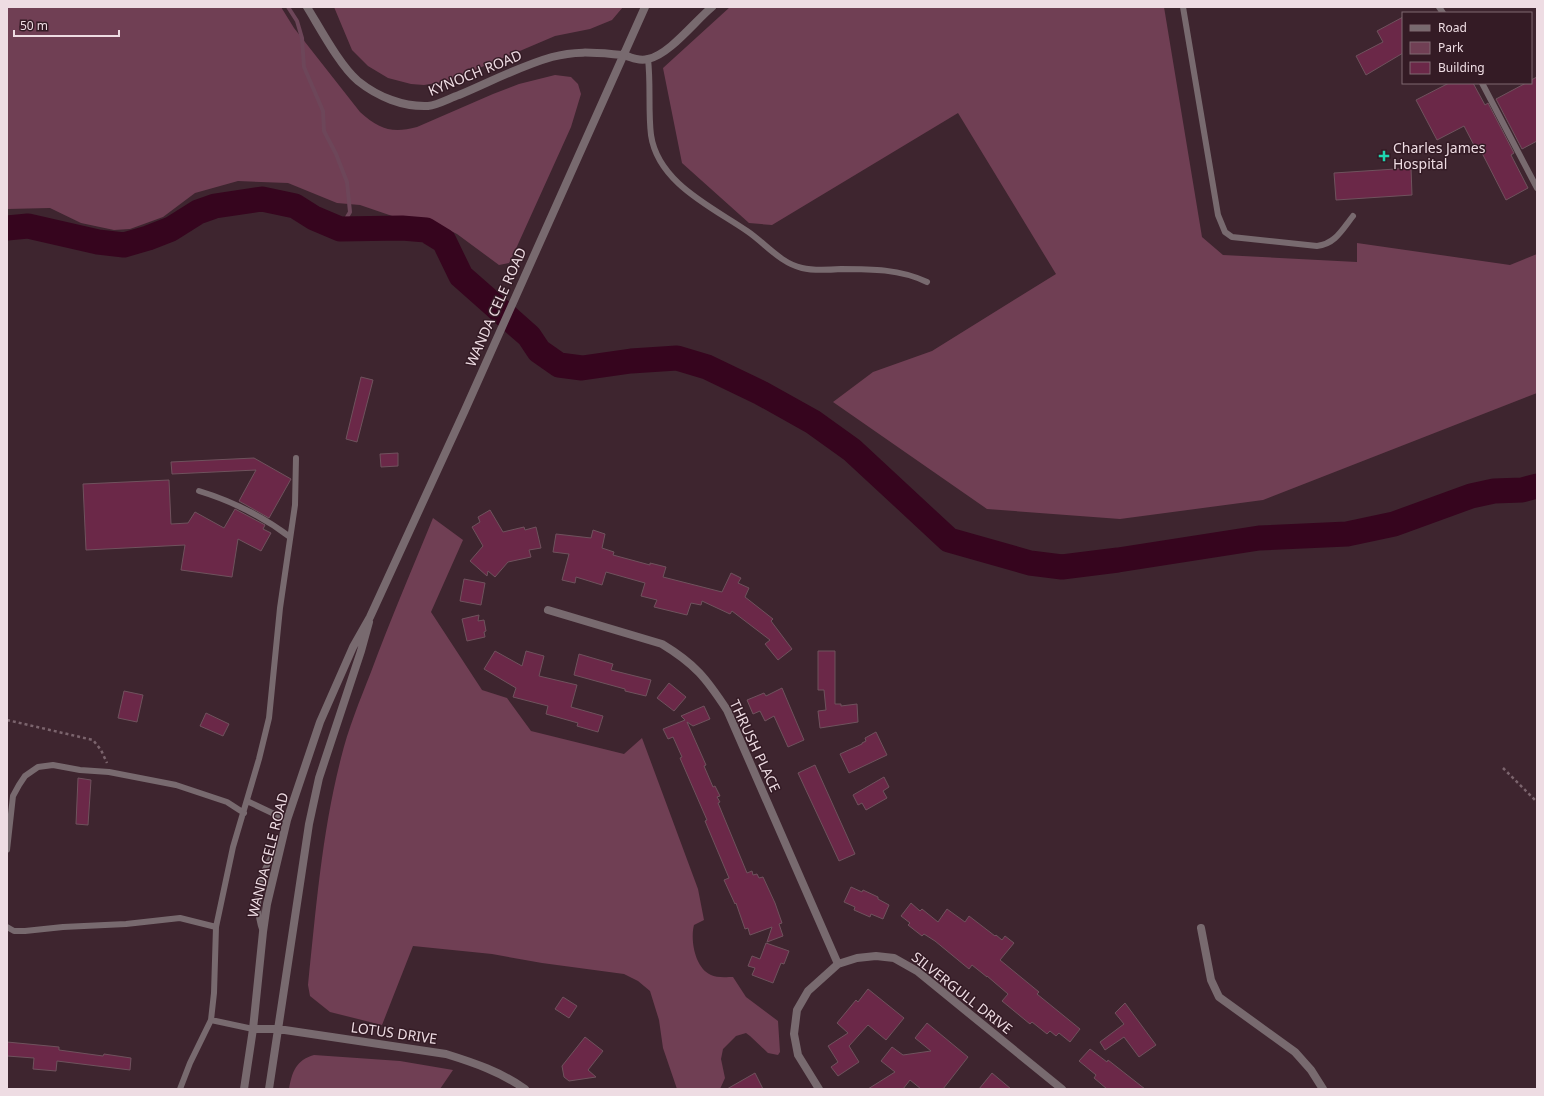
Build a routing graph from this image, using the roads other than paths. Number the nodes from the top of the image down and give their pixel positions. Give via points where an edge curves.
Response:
1 (307, 7) edge
2 (645, 7) edge
3 (712, 7) edge
4 (1184, 7) edge
5 (624, 55) junction
6 (648, 59) junction
7 (1483, 84) edge
8 (1537, 188) edge
9 (1354, 216) dead end
10 (927, 282) dead end
11 (296, 458) dead end
12 (199, 491) dead end
13 (290, 537) junction
14 (548, 610) dead end
15 (370, 617) junction
16 (248, 801) junction
17 (244, 813) junction
18 (287, 820) junction
19 (7, 850) edge
20 (7, 927) edge
21 (216, 927) junction
22 (1201, 928) dead end
23 (838, 964) junction
24 (211, 1020) junction
25 (253, 1029) junction
26 (278, 1029) junction
27 (180, 1089) edge
28 (244, 1089) edge
29 (269, 1089) edge
30 (525, 1089) edge
31 (819, 1089) edge
32 (1062, 1089) edge
33 (1323, 1089) edge

1 - 5 street, KYNOCH ROAD via 345,67 358,81 395,102 412,105 429,106 551,57 576,52
2 - 5 street, WANDA CELE ROAD
3 - 6 street via 669,49
4 - 9 lane via 1218,214 1225,232 1232,237 1326,245 1332,242
5 - 6 street, KYNOCH ROAD via 638,60
5 - 15 street, WANDA CELE ROAD
6 - 10 lane via 652,136 662,163 688,192 753,235 787,263 818,270 885,270 915,276
7 - 8 lane
11 - 13 lane via 295,505
12 - 13 lane via 223,498 245,509
13 - 16 lane via 268,718
14 - 23 street, THRUSH PLACE via 662,644 694,666 709,683 727,710
15 - 18 street, WANDA CELE ROAD via 353,647 320,722
15 - 26 street, WANDA CELE ROAD via 319,778 309,824
16 - 17 lane
16 - 18 lane
17 - 19 lane via 227,802 176,785 109,772 53,765 38,767 18,785 13,796
17 - 21 lane via 233,846
18 - 25 street, WANDA CELE ROAD via 263,932
20 - 21 lane via 14,931 180,918
21 - 24 lane
22 - 33 street via 1210,980 1219,997 1295,1052
23 - 31 street, SILVERGULL DRIVE via 808,991 797,1010 794,1034 798,1055
23 - 32 street, SILVERGULL DRIVE via 876,956 894,958 905,964
24 - 25 lane
24 - 27 lane
25 - 26 street, LOTUS DRIVE
25 - 28 street, WANDA CELE ROAD
26 - 29 street, WANDA CELE ROAD
26 - 30 street, LOTUS DRIVE via 446,1054 473,1062 509,1078

